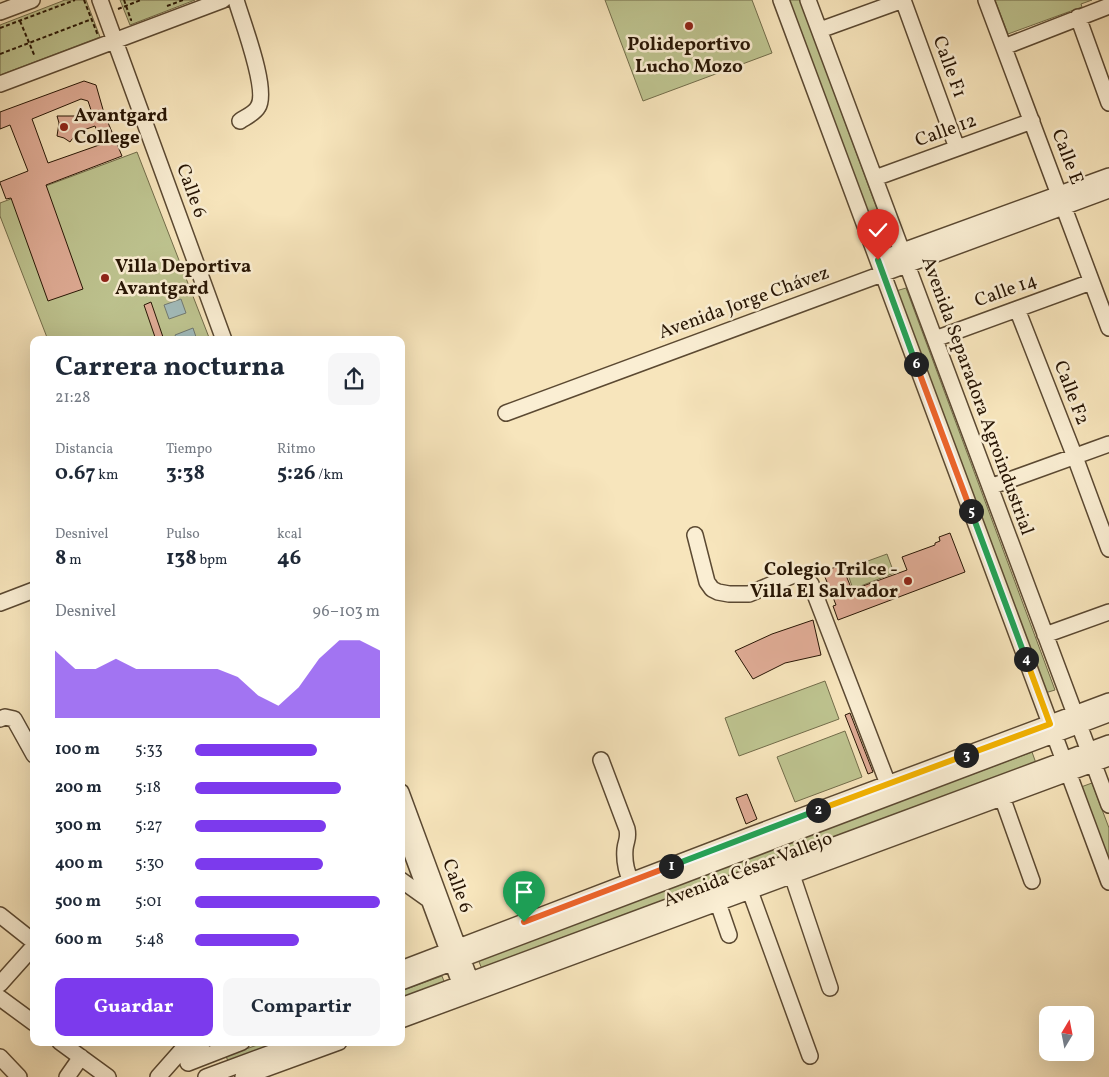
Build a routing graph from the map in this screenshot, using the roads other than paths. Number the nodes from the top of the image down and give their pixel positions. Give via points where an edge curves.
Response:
1 (32, 0) edge
2 (100, 0) edge
3 (223, 0) edge
4 (236, 0) edge
5 (781, 0) edge
6 (808, 0) edge
7 (903, 0) edge
8 (986, 0) edge
9 (1109, 6) edge
10 (0, 12) edge
11 (1078, 17) junction
12 (820, 30) junction
13 (115, 41) junction
14 (1004, 46) junction
15 (0, 84) edge
16 (1109, 103) edge
17 (240, 121) dead end
18 (1032, 121) junction
19 (957, 148) junction
20 (1109, 176) edge
21 (875, 178) junction
22 (1109, 190) edge
23 (1062, 201) junction
24 (905, 258) junction
25 (880, 267) junction
26 (1091, 282) junction
27 (1017, 309) junction
28 (1109, 328) edge
29 (223, 336) edge
30 (936, 339) junction
31 (506, 413) dead end
32 (1109, 444) edge
33 (1075, 456) junction
34 (990, 487) junction
35 (695, 535) dead end
36 (1109, 549) edge
37 (30, 592) edge
38 (0, 603) edge
39 (1109, 612) edge
40 (1046, 635) junction
41 (1109, 701) edge
42 (1109, 714) edge
43 (0, 719) edge
44 (1077, 720) junction
45 (1052, 729) junction
46 (1109, 743) edge
47 (30, 748) edge
48 (1091, 757) junction
49 (1109, 758) edge
50 (600, 760) dead end
51 (1065, 766) junction
52 (888, 784) junction
53 (1002, 797) junction
54 (1109, 805) edge
55 (405, 807) edge
56 (405, 833) edge
57 (792, 875) junction
58 (631, 881) junction
59 (1032, 881) dead end
60 (428, 882) junction
61 (1109, 882) edge
62 (405, 883) edge
63 (750, 891) junction
64 (430, 900) junction
65 (718, 903) junction
66 (0, 915) edge
67 (442, 918) junction
68 (730, 935) dead end
69 (30, 941) edge
70 (30, 949) edge
71 (455, 955) junction
72 (405, 967) edge
73 (405, 980) edge
74 (0, 984) edge
75 (830, 988) dead end
76 (468, 989) junction
77 (0, 998) edge
78 (405, 1005) edge
79 (405, 1018) edge
80 (30, 1020) edge
81 (66, 1046) edge
82 (194, 1046) edge
83 (218, 1046) edge
84 (290, 1046) edge
85 (329, 1046) edge
86 (181, 1052) edge
87 (810, 1056) dead end
88 (0, 1057) edge
89 (81, 1057) junction
90 (19, 1077) edge
91 (67, 1077) edge
92 (108, 1077) edge
93 (158, 1077) edge
94 (197, 1077) edge
95 (206, 1077) edge
96 (243, 1077) edge

1 - 10 street
2 - 13 street, Calle 6
3 - 13 street
4 - 17 street via 260,78 261,100 255,111
5 - 25 street
6 - 12 street, Avenida Separadora Agroindustrial
7 - 12 street
7 - 19 street, Calle F1
8 - 14 street, Calle E
9 - 11 street
11 - 14 street
11 - 16 street
12 - 21 street, Avenida Separadora Agroindustrial
13 - 15 street
13 - 29 street, Calle 6
14 - 18 street, Calle E
18 - 19 street, Calle 12
18 - 23 street, Calle E
19 - 21 street, Calle 12
20 - 23 street, Avenida Jorge Chávez
21 - 24 street, Avenida Separadora Agroindustrial
22 - 23 street, Avenida Jorge Chávez
23 - 24 street, Avenida Jorge Chávez
23 - 26 street, Calle E
24 - 25 street, Avenida Jorge Chávez
24 - 30 street, Avenida Separadora Agroindustrial
25 - 31 street, Avenida Jorge Chávez
25 - 45 street
26 - 27 street, Calle 14
26 - 28 street, Calle E
27 - 30 street, Calle 14
27 - 33 street, Calle F2
30 - 34 street, Avenida Separadora Agroindustrial
32 - 33 street
33 - 34 street
33 - 36 street, Calle F2
34 - 40 street, Avenida Separadora Agroindustrial
35 - 52 street via 707,582 718,592 749,594 796,574 811,584
37 - 38 street
39 - 40 street
40 - 44 street, Avenida Separadora Agroindustrial
41 - 44 street, Avenida César Vallejo
42 - 44 street, Avenida César Vallejo
43 - 47 street via 14,719
44 - 45 street, Avenida César Vallejo
44 - 48 street, Avenida Separadora Agroindustrial
45 - 51 street
45 - 52 street, Avenida César Vallejo
45 - 71 street, Avenida César Vallejo
46 - 48 street, Avenida César Vallejo
48 - 49 street, Avenida César Vallejo
48 - 51 street, Avenida César Vallejo
48 - 54 street, Avenida Separadora Agroindustrial
50 - 58 street via 627,829 626,870
51 - 53 street, Avenida César Vallejo
51 - 61 street
51 - 76 street, Avenida César Vallejo
52 - 58 street, Avenida César Vallejo
53 - 57 street, Avenida César Vallejo
53 - 59 street
55 - 60 street, Calle 6
56 - 60 street, Calle 6
57 - 63 street, Avenida César Vallejo
57 - 75 street
58 - 71 street, Avenida César Vallejo
60 - 64 street, Calle 6
60 - 67 street, Calle 6
62 - 64 street
63 - 65 street, Avenida César Vallejo
63 - 87 street
64 - 67 street, Calle 6
65 - 68 street
65 - 76 street, Avenida César Vallejo
66 - 69 street
67 - 71 street, Calle 6
70 - 74 street
71 - 72 street, Avenida César Vallejo
71 - 73 street, Avenida César Vallejo
71 - 76 street, Calle 6
76 - 78 street, Avenida César Vallejo
76 - 79 street, Avenida César Vallejo
77 - 80 street
81 - 89 street
82 - 86 street
83 - 86 street
84 - 95 street
85 - 96 street
86 - 93 street
86 - 94 street
88 - 90 street
89 - 91 street
89 - 92 street

